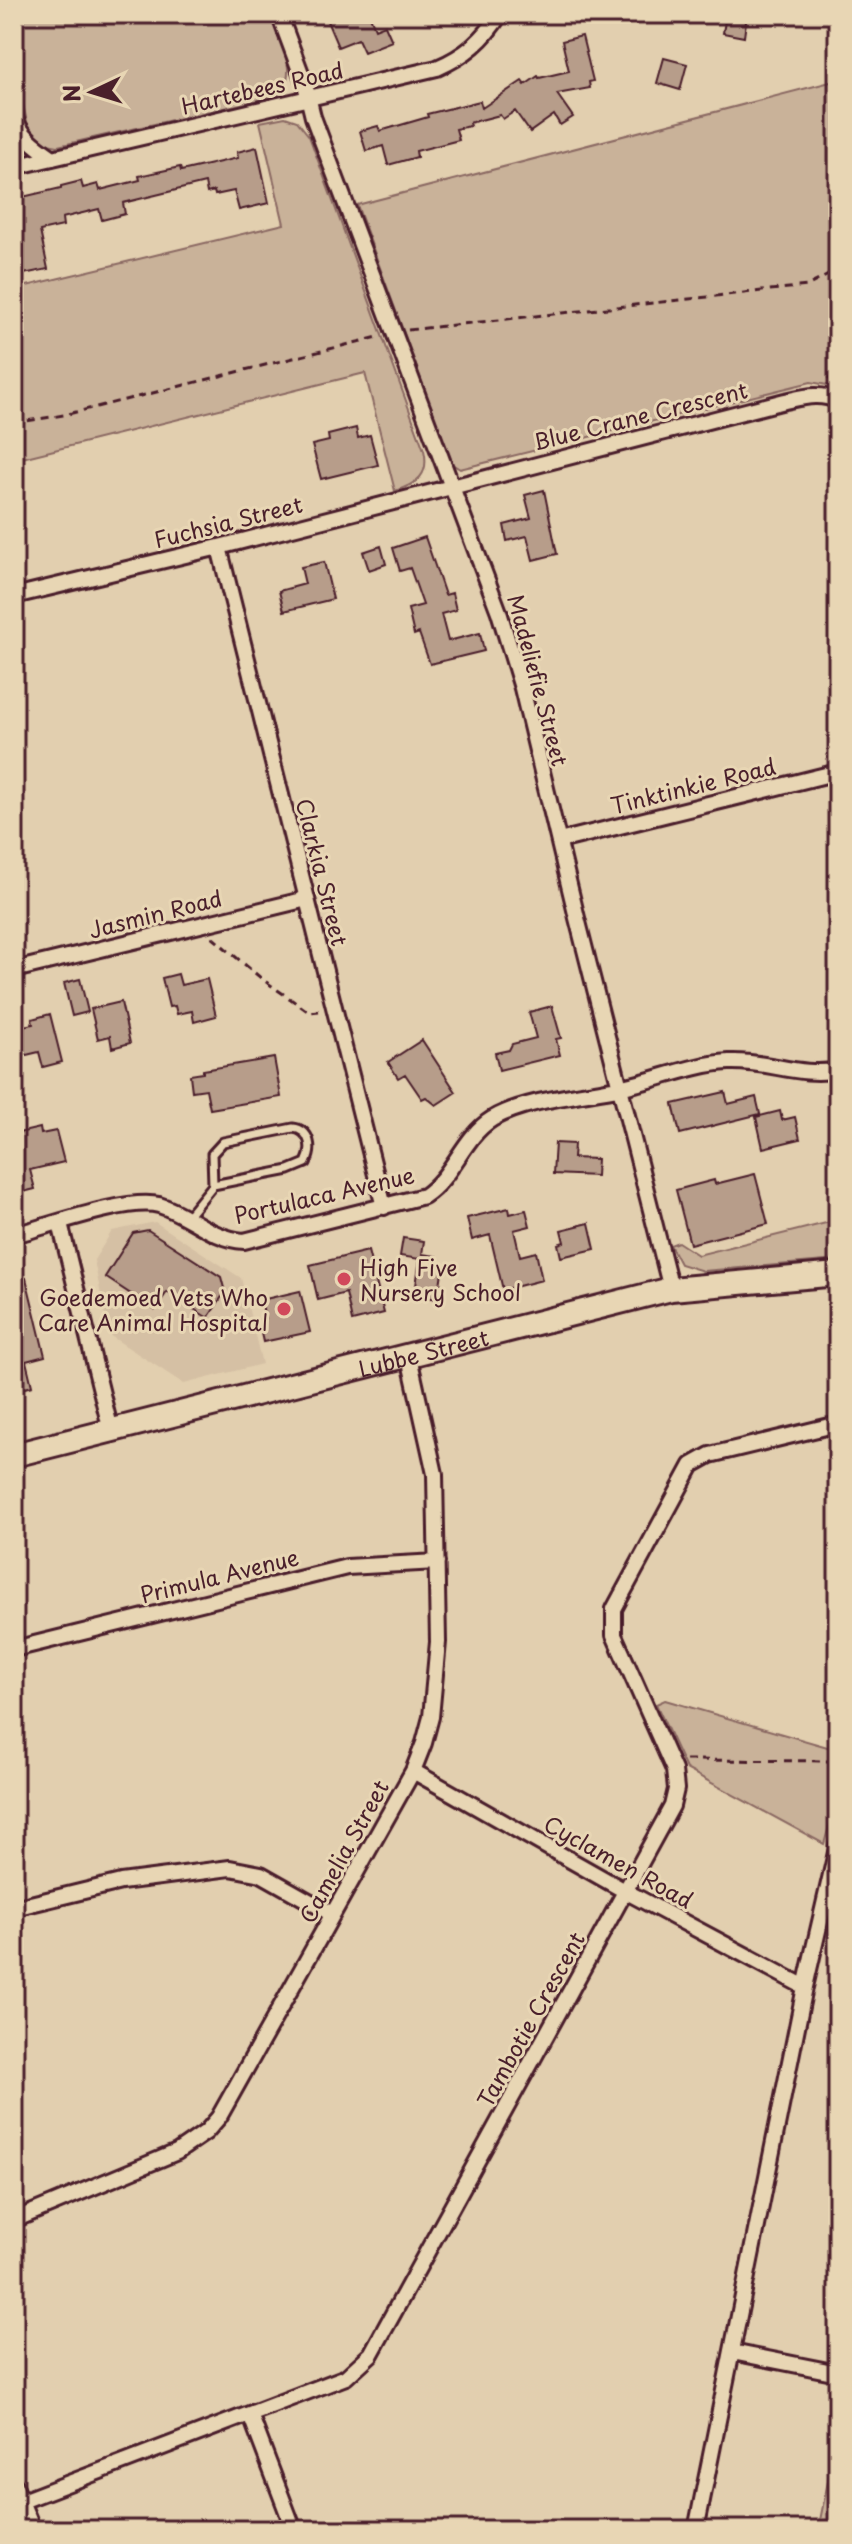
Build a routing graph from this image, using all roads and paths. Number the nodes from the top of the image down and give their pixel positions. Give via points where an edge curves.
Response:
1 (279, 14) edge
2 (500, 14) edge
3 (309, 99) junction
4 (15, 118) edge
5 (53, 158) junction
6 (14, 167) edge
7 (838, 270) edge
8 (393, 332) junction
9 (838, 401) edge
10 (14, 423) edge
11 (452, 485) junction
12 (219, 547) junction
13 (14, 596) edge
14 (838, 772) edge
15 (559, 841) junction
16 (307, 899) junction
17 (199, 925) junction
18 (14, 970) edge
19 (334, 1008) junction
20 (838, 1070) edge
21 (619, 1088) junction
22 (213, 1185) junction
23 (384, 1207) junction
24 (187, 1218) junction
25 (60, 1223) junction
26 (14, 1235) edge
27 (838, 1274) edge
28 (671, 1289) junction
29 (409, 1357) junction
30 (838, 1424) edge
31 (111, 1431) junction
32 (14, 1455) edge
33 (437, 1562) junction
34 (14, 1649) edge
35 (670, 1760) junction
36 (838, 1761) edge
37 (413, 1771) junction
38 (838, 1844) edge
39 (625, 1891) junction
40 (14, 1908) edge
41 (332, 1914) junction
42 (805, 1987) junction
43 (14, 2220) edge
44 (732, 2352) junction
45 (838, 2373) edge
46 (250, 2414) junction
47 (14, 2484) edge
48 (22, 2501) junction
49 (33, 2530) edge
50 (294, 2530) edge
51 (696, 2530) edge

1 - 3 street, Madeliefie Street
2 - 3 street, Hartebees Road via 481,41 453,61
3 - 5 street, Hartebees Road
3 - 8 street, Madeliefie Street
4 - 5 street via 31,143
5 - 6 street, Hartebees Road
7 - 8 path via 807,286
8 - 10 path
8 - 11 street, Madeliefie Street
9 - 11 street, Blue Crane Crescent via 815,395 785,401
11 - 12 street, Fuchsia Street
11 - 15 street, Madeliefie Street via 518,673
12 - 13 street, Fuchsia Street
12 - 16 street, Clarkia Street
14 - 15 street, Tinktinkie Road
15 - 21 street, Madeliefie Street
16 - 17 street, Jasmin Road
16 - 19 street, Clarkia Street
17 - 18 street, Jasmin Road
17 - 19 path via 309,1012
19 - 23 street, Clarkia Street
20 - 21 street via 813,1074 729,1062
21 - 23 street, Portulaca Avenue via 495,1117 434,1189
21 - 28 street, Madeliefie Street
22 - 22 lane via 212,1154 223,1142 293,1128 307,1136 308,1159 300,1166
22 - 24 lane
23 - 24 street, Portulaca Avenue via 244,1241 217,1235
24 - 25 street, Portulaca Avenue via 140,1203
25 - 26 street, Portulaca Avenue
25 - 31 street
27 - 28 main road, Lubbe Street
28 - 29 main road, Lubbe Street
29 - 31 main road, Lubbe Street
29 - 33 street, Camelia Street via 435,1474
30 - 35 street, Tambotie Crescent via 710,1455 692,1465 614,1609 614,1635
31 - 32 main road, Lubbe Street
33 - 34 street, Primula Avenue via 347,1567
33 - 37 street, Camelia Street via 438,1642 431,1717
35 - 36 path
35 - 39 street, Tambotie Crescent via 676,1780 672,1806
37 - 39 street, Cyclamen Road
37 - 41 street, Camelia Street
38 - 42 street
39 - 42 street, Cyclamen Road
39 - 46 street, Tambotie Crescent via 371,2354 346,2377
40 - 41 street via 121,1882 230,1868 261,1874
41 - 43 street, Camelia Street via 206,2132 177,2152
42 - 44 street
44 - 45 street
44 - 51 street
46 - 48 street, Tambotie Crescent
46 - 50 street
47 - 48 street
48 - 49 street

